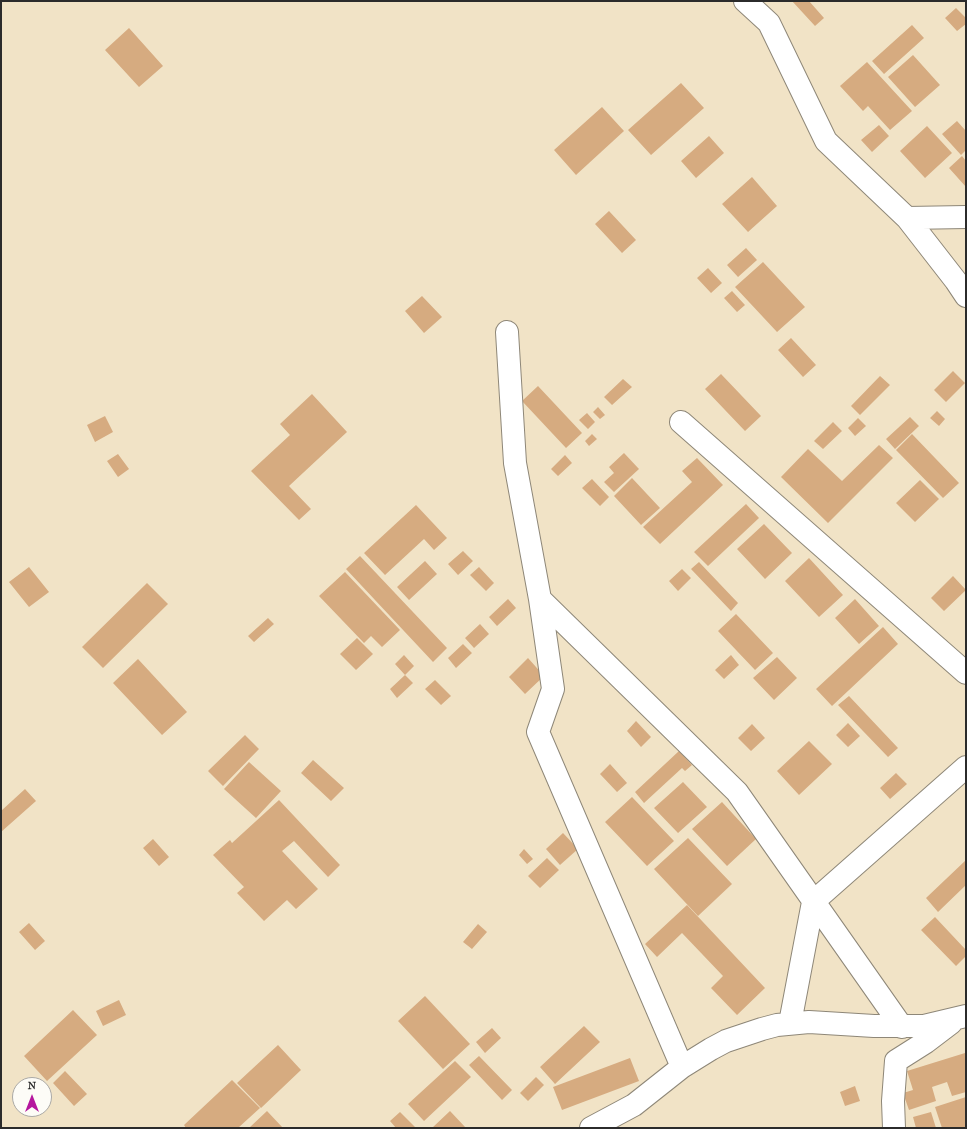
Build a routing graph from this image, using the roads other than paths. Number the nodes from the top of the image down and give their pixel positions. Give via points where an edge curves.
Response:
1 (745, 1) edge
2 (966, 217) edge
3 (907, 218) junction
4 (966, 296) edge
5 (507, 332) dead end
6 (680, 422) dead end
7 (540, 599) junction
8 (966, 673) edge
9 (966, 767) edge
10 (813, 902) junction
11 (961, 1018) edge
12 (790, 1023) junction
13 (902, 1027) junction
14 (682, 1067) junction
15 (591, 1128) edge
16 (894, 1128) edge

1 - 3 street via 769,23 826,141
2 - 3 street
3 - 4 street
5 - 7 street via 515,463
6 - 8 street
7 - 10 street via 736,792
7 - 14 street via 553,689 538,732
9 - 10 street
10 - 12 street
10 - 13 street
11 - 13 street via 924,1026
11 - 16 street via 896,1061
12 - 13 street
12 - 14 street via 762,1028 726,1041
14 - 15 street via 634,1105

